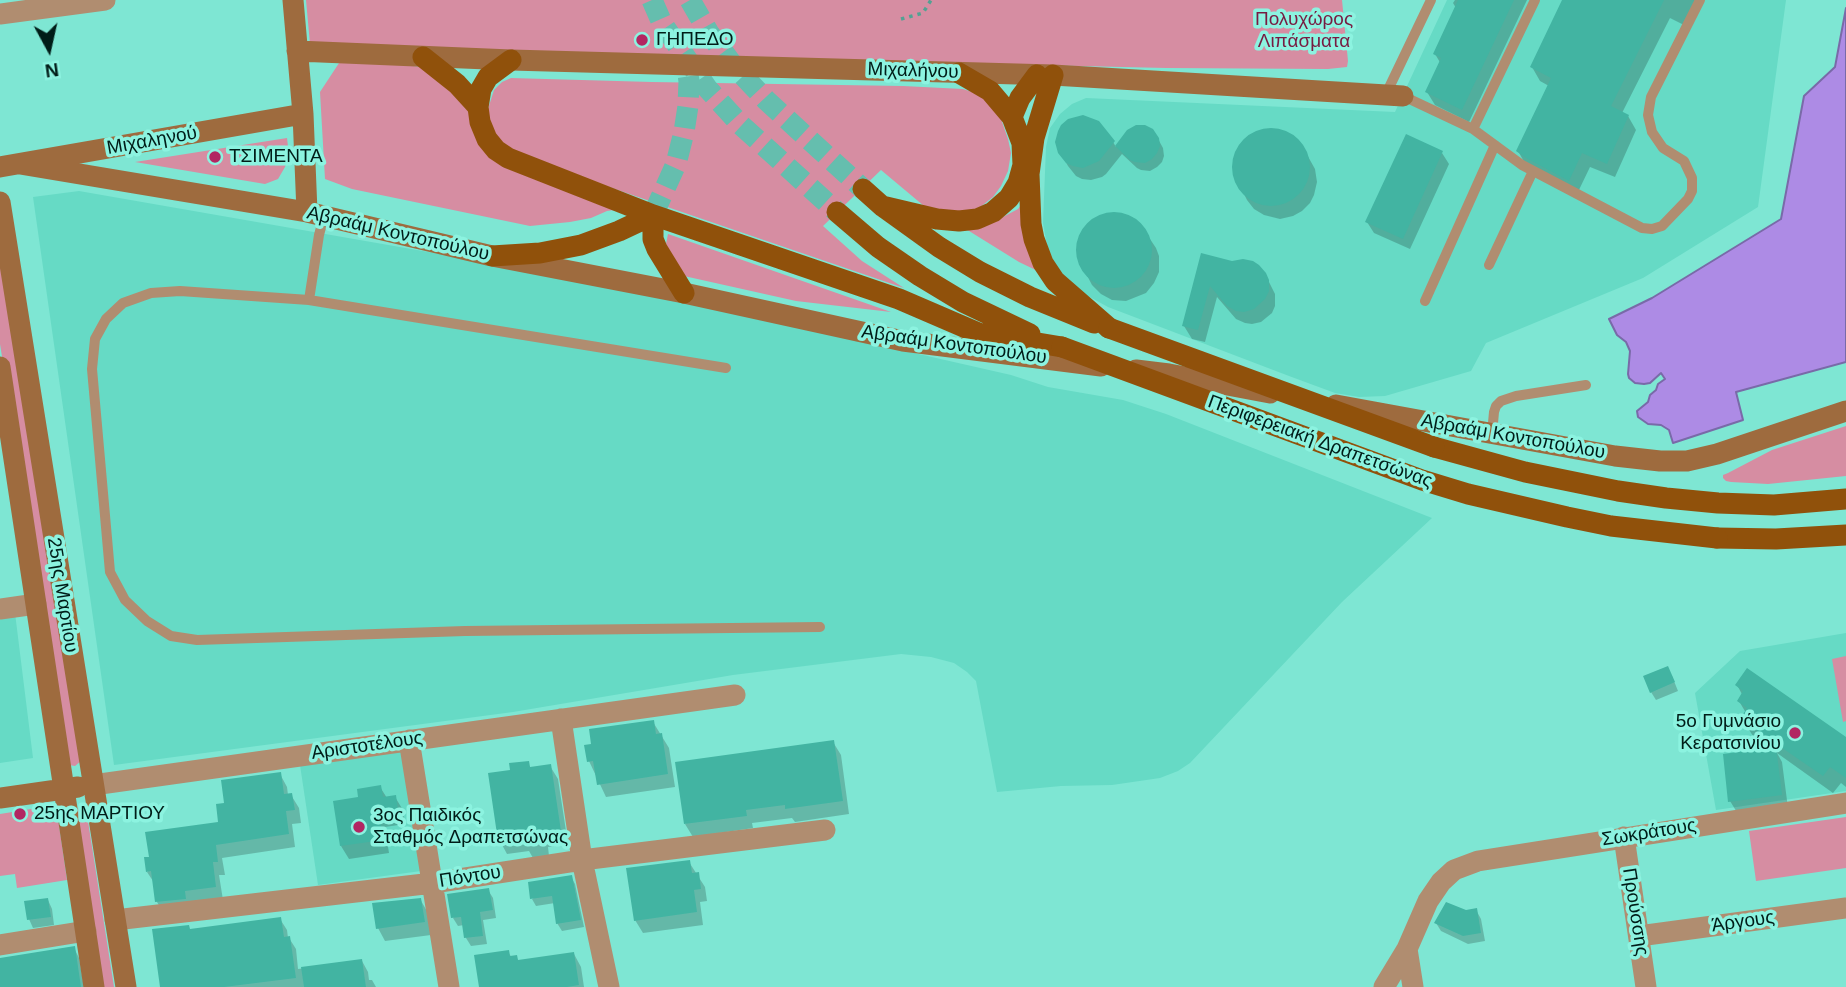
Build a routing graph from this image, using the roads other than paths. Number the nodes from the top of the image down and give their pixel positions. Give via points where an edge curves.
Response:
1 (106, 0) edge
2 (293, 0) edge
3 (1431, 0) edge
4 (1535, 0) edge
5 (1700, 0) edge
6 (0, 14) edge
7 (297, 51) junction
8 (423, 57) junction
9 (511, 60) junction
10 (959, 73) junction
11 (1045, 75) junction
12 (1394, 96) junction
13 (478, 107) junction
14 (303, 114) junction
15 (1012, 117) junction
16 (1473, 129) junction
17 (1495, 145) junction
18 (10, 165) edge
19 (1533, 171) junction
20 (863, 189) tunnel mouth
21 (0, 202) edge
22 (882, 206) junction
23 (837, 212) tunnel mouth
24 (316, 214) junction
25 (653, 215) junction
26 (492, 256) junction
27 (1489, 265) dead end
28 (684, 293) junction
29 (309, 300) junction
30 (1425, 301) dead end
31 (1109, 328) junction
32 (1062, 347) junction
33 (0, 367) edge
34 (726, 368) dead end
35 (1586, 385) dead end
36 (1846, 411) edge
37 (1492, 434) junction
38 (5, 437) edge
39 (1846, 499) edge
40 (1846, 535) edge
41 (36, 604) junction
42 (0, 610) edge
43 (820, 627) dead end
44 (734, 695) dead end
45 (561, 719) junction
46 (409, 740) junction
47 (93, 785) junction
48 (64, 789) junction
49 (0, 798) edge
50 (1846, 803) edge
51 (825, 830) dead end
52 (1624, 837) junction
53 (582, 860) junction
54 (432, 883) junction
55 (1846, 908) edge
56 (115, 920) junction
57 (86, 931) junction
58 (1639, 936) junction
59 (0, 945) edge
60 (1407, 949) junction
61 (94, 987) edge
62 (126, 987) edge
63 (449, 987) edge
64 (609, 987) edge
65 (1384, 987) edge
66 (1413, 987) edge
67 (1646, 987) edge

1 - 6 street
2 - 7 street
3 - 12 lane
4 - 16 lane
5 - 19 lane via 1651,97 1648,115 1652,132 1663,148 1684,161 1692,178 1688,199 1662,226 1642,228
7 - 8 street
7 - 14 street
8 - 9 street, Μιχαλήνου
8 - 13 main road
9 - 10 street, Μιχαλήνου
9 - 13 main road via 488,77
10 - 11 street, Μιχαλήνου
10 - 15 main road via 990,91
11 - 12 street, Μιχαλήνου
11 - 15 main road via 1020,97
11 - 31 main road via 1029,174 1032,232 1046,269
12 - 16 lane
13 - 25 main road via 487,139 496,150
14 - 18 street, Μιχαληνού
14 - 24 street
15 - 22 main road via 1022,143 1023,165 1009,198 993,212 959,221
16 - 17 lane
17 - 19 lane
17 - 30 lane
18 - 24 street, Αβραάμ Κοντοπούλου
19 - 27 lane
20 - 22 main road, Περιφερειακή Δραπετσώνας
21 - 47 street, 25ης Μαρτίου
22 - 31 main road, Περιφερειακή Δραπετσώνας via 981,272
23 - 32 main road, Περιφερειακή Δραπετσώνας via 878,247 963,302
24 - 26 street, Αβραάμ Κοντοπούλου
24 - 29 lane via 320,235
25 - 26 main road via 581,245
25 - 28 main road via 653,239
25 - 32 main road via 899,299 978,333
26 - 28 street, Αβραάμ Κοντοπούλου
28 - 37 street, Αβραάμ Κοντοπούλου via 903,341 1169,374
29 - 34 lane
29 - 43 lane via 151,293 123,303 106,319 95,339 92,369 110,572 125,600 147,621 171,636 197,640
31 - 39 main road, Περιφερειακή Δραπετσώνας, bridge via 1434,447 1525,472 1618,491 1718,503 1774,505
32 - 40 main road, Περιφερειακή Δραπετσώνας, bridge via 1468,494 1611,526 1717,538
33 - 38 street, 25ης Μαρτίου
35 - 37 lane via 1501,401 1494,412
36 - 37 street, Αβραάμ Κοντοπούλου via 1687,461 1643,460
38 - 41 street, 25ης Μαρτίου
41 - 42 street
41 - 48 street, 25ης Μαρτίου
44 - 45 street, Αριστοτέλους
45 - 46 street, Αριστοτέλους
45 - 53 street
46 - 47 street, Αριστοτέλους
46 - 54 street
47 - 48 street, Αριστοτέλους
47 - 56 street, 25ης Μαρτίου
48 - 49 street, Αριστοτέλους
48 - 57 street, 25ης Μαρτίου
50 - 52 street, Σωκράτους
51 - 53 street, Πόντου
52 - 58 street, Προύσσης
52 - 60 street, Σωκράτους via 1478,860 1454,870 1428,901
53 - 54 street, Πόντου
53 - 64 street
54 - 56 street, Πόντου
54 - 63 street
55 - 58 street, Άργους
56 - 62 street, 25ης Μαρτίου
57 - 59 street
57 - 61 street, 25ης Μαρτίου
58 - 67 street, Προύσσης
60 - 65 street
60 - 66 street

